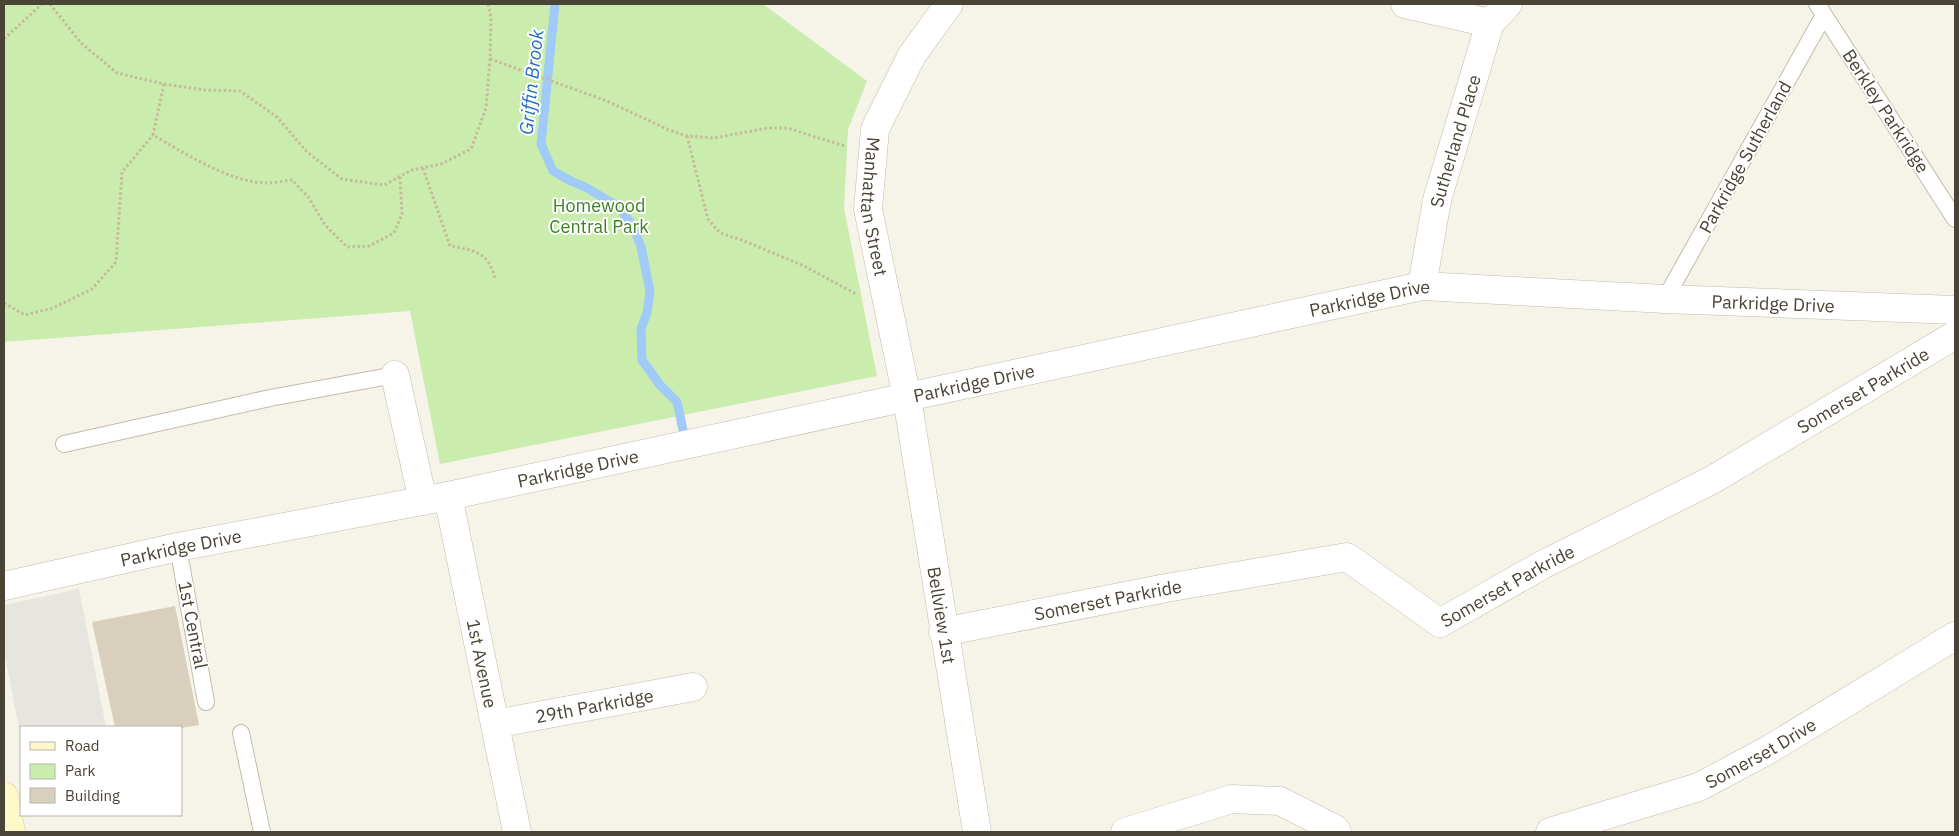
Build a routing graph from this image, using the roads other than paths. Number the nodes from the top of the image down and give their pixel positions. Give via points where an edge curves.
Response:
1 (948, 4) edge
2 (1405, 4) edge
3 (1820, 9) edge
4 (1499, 13) edge
5 (1955, 219) edge
6 (1422, 286) junction
7 (1666, 299) junction
8 (1955, 310) edge
9 (1955, 334) edge
10 (395, 376) joint
11 (907, 398) junction
12 (64, 444) dead end
13 (436, 499) junction
14 (178, 547) junction
15 (4, 586) edge
16 (943, 632) junction
17 (1955, 636) edge
18 (693, 687) dead end
19 (206, 702) dead end
20 (496, 724) junction
21 (241, 733) dead end
22 (4, 796) edge
23 (1336, 831) edge
24 (11, 832) edge
25 (262, 832) edge
26 (517, 832) edge
27 (977, 832) edge
28 (1125, 832) edge
29 (1550, 832) edge

1 - 11 street, Manhattan Street via 912,55 874,129 868,209
2 - 4 street
3 - 5 lane, Berkley Parkridge
3 - 7 lane, Parkridge Sutherland
4 - 6 street, Sutherland Place via 1437,200
6 - 7 street, Parkridge Drive
6 - 11 street, Parkridge Drive
7 - 8 street, Parkridge Drive
9 - 16 street, Somerset Parkride via 1712,480 1544,564 1440,623 1347,557 1166,588
10 - 12 lane via 270,398
10 - 13 street, 1st Avenue
11 - 13 street, Parkridge Drive
11 - 16 street, Bellview 1st
13 - 14 street, Parkridge Drive
13 - 20 street, 1st Avenue
14 - 15 street, Parkridge Drive
14 - 19 lane, 1st Central
16 - 27 street, Bellview 1st
17 - 29 street, Somerset Drive via 1770,749 1700,787
18 - 20 street, 29th Parkridge
20 - 26 street, 1st Avenue
21 - 25 lane
22 - 24 main road
23 - 28 street via 1280,801 1232,799

